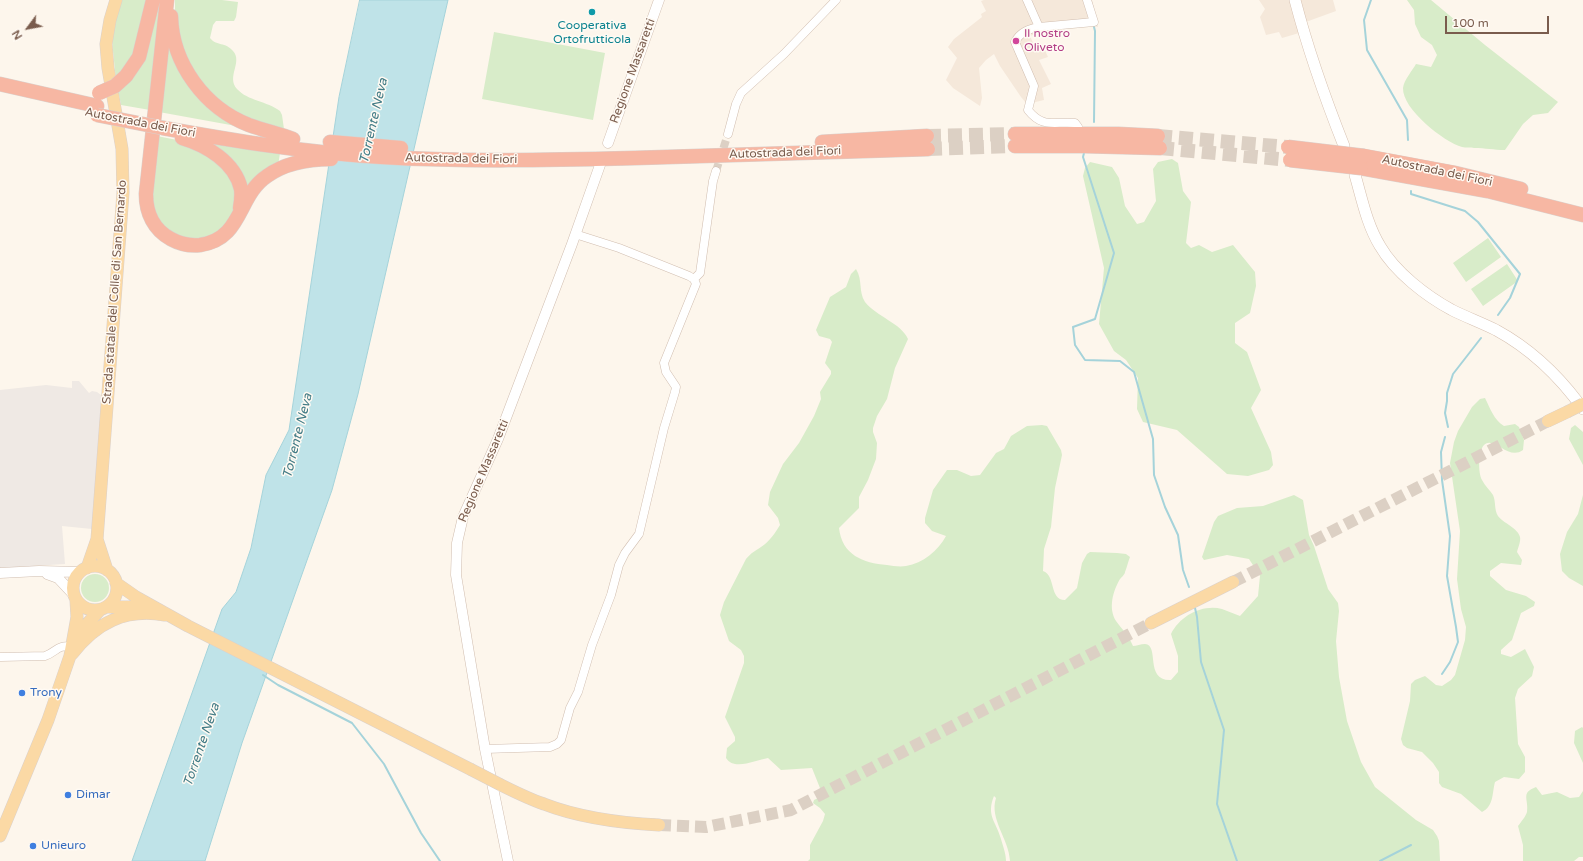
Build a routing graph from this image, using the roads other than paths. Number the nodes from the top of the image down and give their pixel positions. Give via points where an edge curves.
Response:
1 (116, 0) edge
2 (153, 0) edge
3 (167, 0) edge
4 (170, 0) edge
5 (659, 0) edge
6 (836, 0) edge
7 (1028, 0) edge
8 (1087, 0) edge
9 (1295, 0) edge
10 (1040, 28) junction
11 (0, 84) edge
12 (0, 94) edge
13 (98, 105) junction
14 (162, 127) junction
15 (1078, 127) dead end
16 (728, 134) tunnel mouth
17 (1015, 140) tunnel mouth
18 (608, 142) dead end
19 (928, 142) tunnel mouth
20 (1159, 142) tunnel mouth
21 (292, 143) junction
22 (1344, 146) dead end
23 (1289, 153) tunnel mouth
24 (533, 156) junction
25 (380, 157) junction
26 (600, 165) dead end
27 (1360, 166) junction
28 (716, 171) tunnel mouth
29 (1583, 205) edge
30 (240, 213) junction
31 (1583, 215) edge
32 (575, 234) junction
33 (694, 279) junction
34 (1583, 404) edge
35 (1583, 409) edge
36 (1548, 420) tunnel mouth
37 (97, 539) junction
38 (83, 570) junction
39 (107, 570) junction
40 (39, 571) junction
41 (0, 573) edge
42 (1233, 582) tunnel mouth
43 (116, 583) junction
44 (74, 597) junction
45 (104, 608) junction
46 (163, 614) junction
47 (1151, 623) tunnel mouth
48 (71, 649) junction
49 (1, 656) dead end
50 (486, 749) junction
51 (659, 825) tunnel mouth
52 (0, 836) edge
53 (508, 861) edge

1 - 37 main road, Strada statale del Colle di San Bernardo via 106,44 122,149 123,193
2 - 13 highway, bridge via 139,57 126,76
3 - 30 highway via 146,194 150,216 156,227 168,238 182,244 197,245 212,242 225,235
4 - 21 highway via 176,48 185,69 197,86 212,102 241,121
5 - 18 street, Regione Massaretti
6 - 16 street via 784,54 741,93
7 - 10 street
8 - 10 street via 1094,22
9 - 22 main road via 1312,60
10 - 15 street via 1029,29 1018,36 1015,42 1034,86 1028,110 1034,118 1042,122 1074,122
11 - 13 highway, Autostrada dei Fiori
12 - 13 highway, Autostrada dei Fiori
13 - 14 highway, Autostrada dei Fiori
13 - 14 highway, Autostrada dei Fiori, bridge via 126,121
14 - 21 highway, Autostrada dei Fiori via 224,130
14 - 30 highway via 202,146 226,163 239,182
17 - 20 highway via 1084,146
19 - 24 highway, Autostrada dei Fiori via 820,142
21 - 24 highway, Autostrada dei Fiori
21 - 25 highway, Autostrada dei Fiori
23 - 27 highway, Autostrada dei Fiori, bridge
24 - 25 highway, Autostrada dei Fiori via 440,160
25 - 30 highway via 313,160 287,166 268,174 256,185
26 - 32 street, Regione Massaretti
27 - 29 highway, Autostrada dei Fiori via 1455,173
27 - 31 highway, Autostrada dei Fiori via 1475,188
27 - 35 main road via 1372,230 1392,263 1414,285 1451,309 1496,330 1531,354 1563,383
28 - 33 street via 700,273
32 - 33 street via 619,248
32 - 50 street, Regione Massaretti via 498,439 463,517 457,543 456,575
33 - 50 street via 696,284 693,294 664,363 666,372 676,387 639,534 624,553 619,565 561,740 550,747
34 - 36 main road, bridge
37 - 38 main road, Strada statale del Colle di San Bernardo
37 - 39 main road, Strada statale del Colle di San Bernardo
38 - 39 main road via 93,566
38 - 40 street
38 - 44 main road via 75,578 72,586
39 - 43 main road
40 - 41 street
40 - 44 street via 58,578
42 - 47 main road
43 - 45 main road via 115,598
43 - 46 main road
44 - 45 main road via 86,609
44 - 48 main road via 77,618
45 - 46 main road via 134,607
45 - 48 main road via 87,624
46 - 48 main road via 134,614 115,618 97,628
46 - 51 main road, bridge via 543,804 614,821
48 - 49 street via 65,646 45,656
48 - 52 main road via 48,720
50 - 53 street, Regione Massaretti

